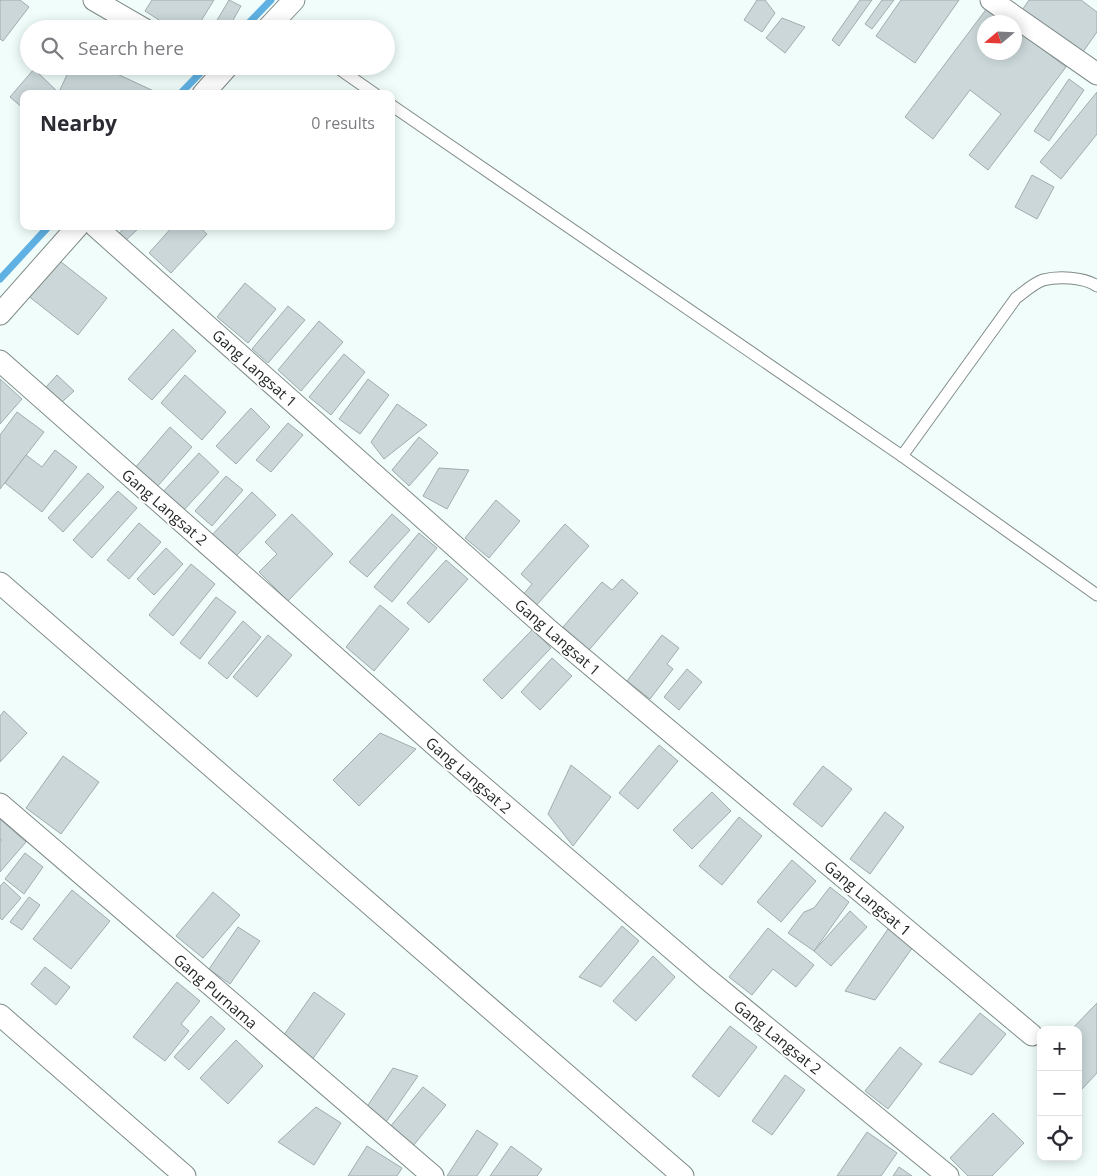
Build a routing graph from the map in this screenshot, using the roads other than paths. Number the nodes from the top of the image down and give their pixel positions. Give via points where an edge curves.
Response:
1 (94, 0) edge
2 (294, 0) edge
3 (991, 0) edge
4 (128, 20) edge
5 (279, 20) edge
6 (1097, 74) edge
7 (215, 75) edge
8 (348, 75) edge
9 (206, 90) edge
10 (369, 90) edge
11 (395, 108) edge
12 (74, 230) edge
13 (100, 230) edge
14 (1097, 286) edge
15 (0, 314) edge
16 (0, 362) edge
17 (902, 456) junction
18 (0, 583) edge
19 (1097, 596) edge
20 (0, 804) edge
21 (0, 1015) edge
22 (1032, 1035) dead end
23 (185, 1176) edge
24 (433, 1176) edge
25 (683, 1176) edge
26 (948, 1176) edge

1 - 4 street
2 - 5 street
3 - 6 street
7 - 9 street
8 - 10 lane
11 - 17 lane
12 - 15 street
13 - 22 street, Gang Langsat 1 via 550,631
14 - 17 lane via 1064,278 1042,281 1016,298
16 - 26 street, Gang Langsat 2 via 462,770 706,978
17 - 19 lane
18 - 25 street
20 - 24 street, Gang Purnama
21 - 23 street

